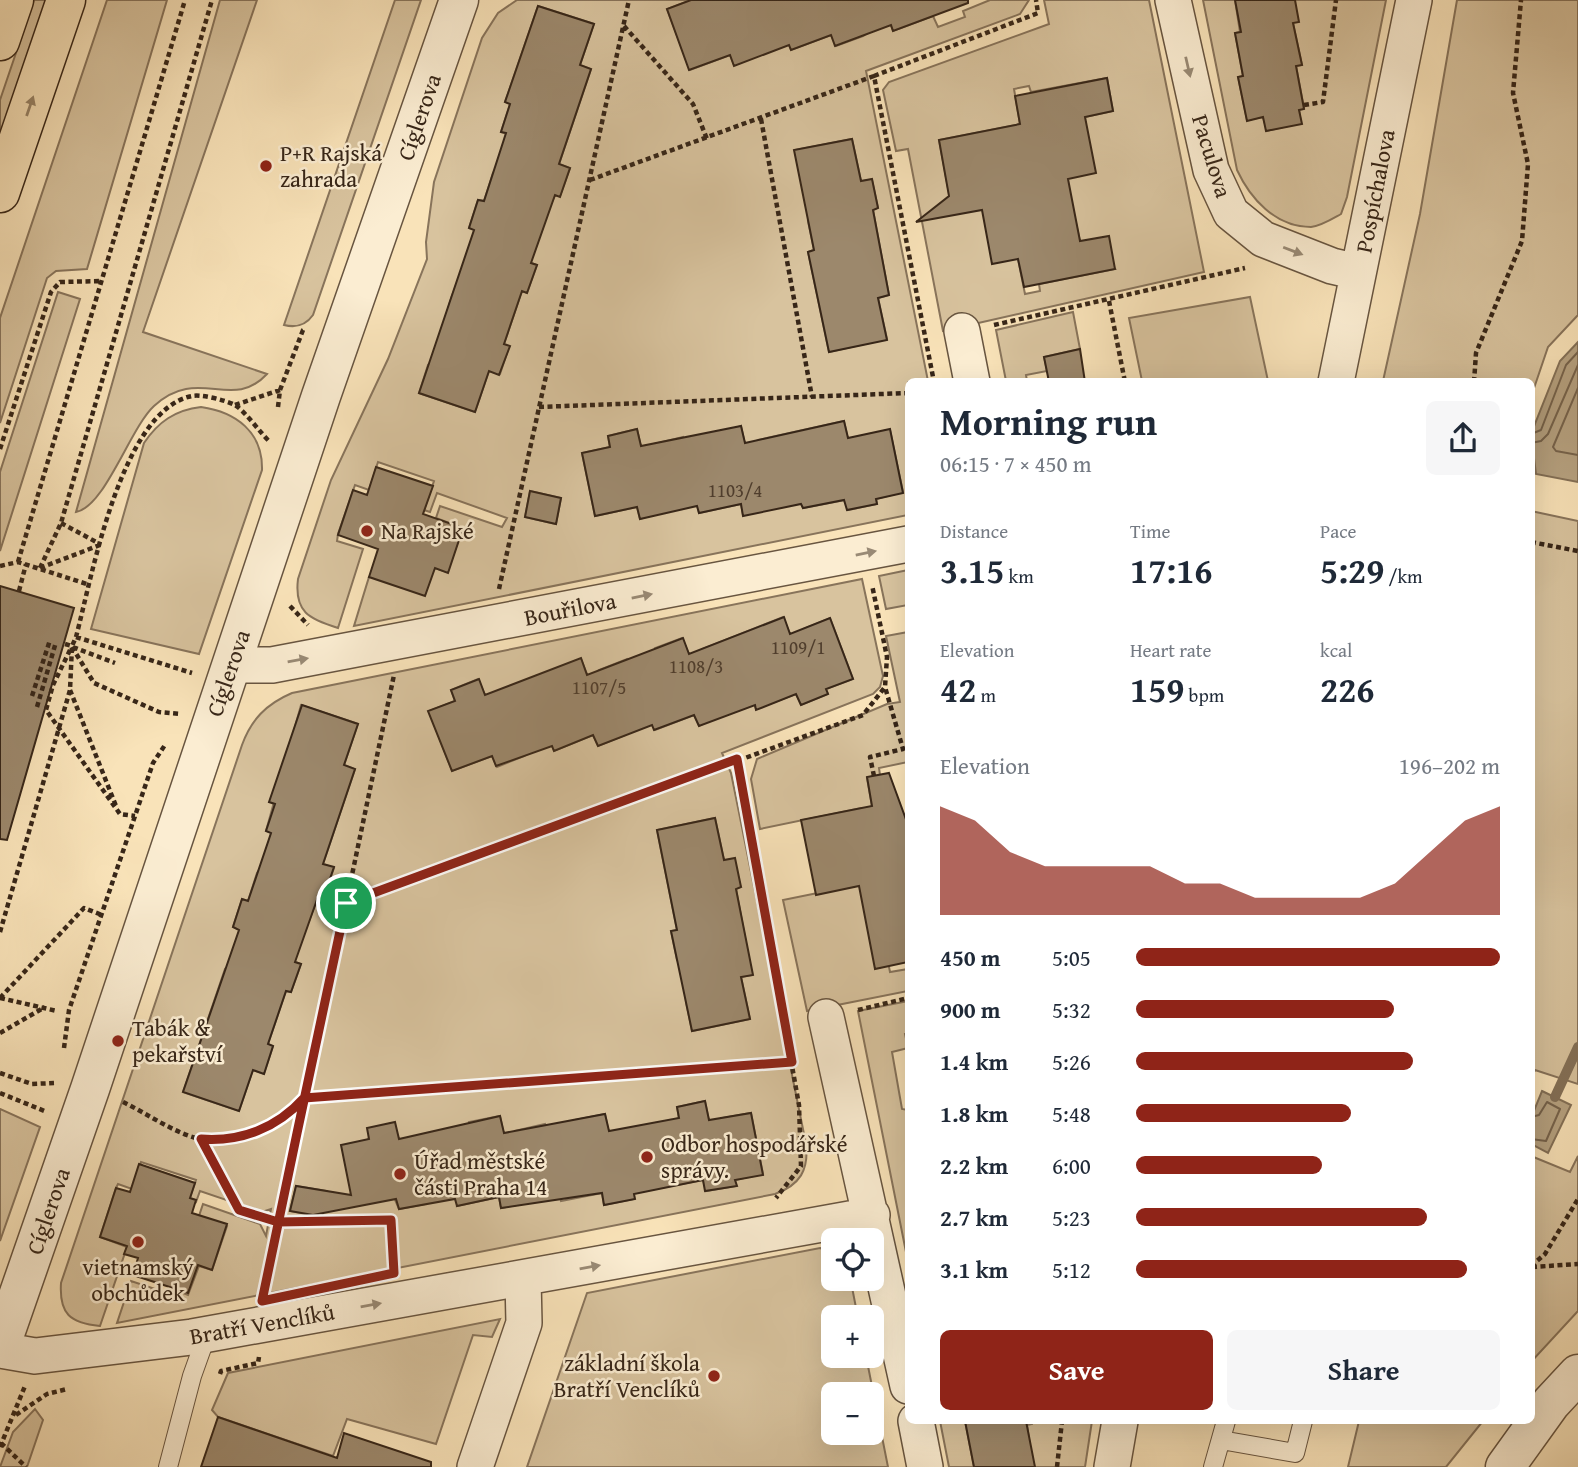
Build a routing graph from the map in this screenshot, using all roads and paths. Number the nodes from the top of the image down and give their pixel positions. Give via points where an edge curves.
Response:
1 (14, 0) edge
2 (66, 0) edge
3 (186, 0) edge
4 (212, 0) edge
5 (459, 0) edge
6 (629, 0) edge
7 (1036, 0) edge
8 (1173, 0) edge
9 (1336, 0) edge
10 (1414, 0) edge
11 (1521, 0) edge
12 (624, 26) junction
13 (0, 41) edge
14 (874, 76) junction
15 (1304, 106) dead end
16 (761, 120) junction
17 (707, 139) junction
18 (590, 180) junction
19 (0, 193) edge
20 (1248, 267) dead end
21 (1358, 272) junction
22 (102, 281) junction
23 (1109, 301) junction
24 (962, 331) junction
25 (926, 338) junction
26 (933, 378) edge
27 (971, 378) edge
28 (1124, 378) edge
29 (1337, 378) edge
30 (1474, 378) edge
31 (280, 390) dead end
32 (905, 393) edge
33 (812, 397) junction
34 (235, 405) junction
35 (539, 407) junction
36 (0, 449) edge
37 (303, 455) junction
38 (61, 523) junction
39 (1535, 543) edge
40 (101, 544) junction
41 (905, 545) edge
42 (1578, 551) edge
43 (865, 554) junction
44 (18, 562) junction
45 (26, 564) junction
46 (0, 566) edge
47 (40, 568) junction
48 (90, 585) junction
49 (19, 591) dead end
50 (491, 624) junction
51 (76, 638) junction
52 (50, 640) dead end
53 (57, 642) dead end
54 (400, 642) junction
55 (65, 644) dead end
56 (72, 646) junction
57 (115, 663) dead end
58 (216, 670) junction
59 (885, 687) junction
60 (70, 690) junction
61 (32, 696) dead end
62 (37, 707) dead end
63 (159, 712) dead end
64 (187, 714) dead end
65 (180, 724) dead end
66 (58, 728) junction
67 (166, 744) dead end
68 (737, 759) junction
69 (874, 776) dead end
70 (120, 814) junction
71 (135, 816) junction
72 (346, 903) junction
73 (102, 915) junction
74 (0, 932) edge
75 (905, 999) edge
76 (46, 1007) junction
77 (57, 1012) dead end
78 (826, 1017) joint
79 (0, 1033) edge
80 (63, 1060) dead end
81 (792, 1062) junction
82 (0, 1073) edge
83 (57, 1083) dead end
84 (0, 1093) edge
85 (114, 1097) dead end
86 (304, 1098) junction
87 (52, 1114) dead end
88 (201, 1139) junction
89 (1578, 1199) edge
90 (763, 1201) dead end
91 (872, 1215) junction
92 (278, 1222) junction
93 (1535, 1263) edge
94 (1578, 1264) edge
95 (1535, 1266) edge
96 (394, 1273) dead end
97 (523, 1279) junction
98 (261, 1324) junction
99 (207, 1334) junction
100 (0, 1349) edge
101 (905, 1372) edge
102 (1578, 1374) edge
103 (217, 1380) dead end
104 (16, 1416) dead end
105 (917, 1424) edge
106 (1062, 1424) edge
107 (1119, 1424) edge
108 (1225, 1424) edge
109 (1302, 1424) edge
110 (1221, 1440) junction
111 (1, 1444) edge
112 (26, 1467) edge
113 (168, 1467) edge
114 (475, 1467) edge
115 (925, 1467) edge
116 (1057, 1467) edge
117 (1112, 1467) edge
118 (1213, 1467) edge
119 (1505, 1467) edge

1 - 13 main road
19 -> 2 main road
3 - 22 path
4 - 38 path
5 - 37 street, Cíglerova
6 - 12 path
7 - 14 path via 1038,13
8 -> 21 street, Paculova via 1211,170 1231,213 1262,239
9 - 15 path via 1324,102
10 - 21 street, Pospíchalova
11 - 30 path via 1513,93 1528,164 1522,241 1476,353
12 - 17 path via 693,104
12 - 18 path
14 - 16 path
14 - 25 path
16 - 17 path
16 - 33 path
17 - 18 path
18 - 35 path
20 - 23 path
21 - 29 street, Pospíchalova
22 - 36 path via 60,282 51,292
22 - 44 path
23 - 24 path
23 - 28 path
24 - 25 path
24 - 27 street
25 - 26 path
31 - 34 path
32 - 33 path
33 - 35 path
34 - 37 path via 272,445
34 - 40 path via 193,395 169,406 146,428 109,506
35 - 50 path
37 - 58 street, Cíglerova
38 - 40 path
38 - 47 path
39 - 42 path
40 - 47 path
40 - 48 path
43 -> 41 street, Bouřilova
50 -> 43 street, Bouřilova
43 - 59 path via 887,657
44 - 45 path
44 - 46 path
45 - 47 path
45 - 49 path
47 - 48 path
48 - 51 path
50 - 54 street, Bouřilova
51 - 56 path
51 - 58 path
52 - 61 path
53 - 62 path
58 -> 54 street, Bouřilova
54 - 72 path
55 - 56 path
56 - 57 path
56 - 60 path
56 - 63 path via 94,683
56 - 66 path via 46,710
58 - 100 street, Cíglerova
59 - 68 path via 863,715
59 - 69 path via 903,749 870,757
60 - 66 path
60 - 70 path
64 - 65 path
66 - 70 path
66 - 74 path
67 - 71 path via 153,764
68 - 72 path
68 - 81 path
70 - 71 path
71 - 73 path
72 - 86 path
73 - 76 path via 84,908 0,998
73 - 80 path via 69,1010
75 - 78 path
76 - 77 path
76 - 79 path
78 - 91 street
81 - 86 path
81 - 90 path via 801,1166 776,1198
82 - 83 path via 32,1084
84 - 87 path
85 - 88 path
86 - 88 path via 288,1116 262,1130 222,1141
86 - 92 path
88 - 92 path via 239,1210
89 - 93 path
97 -> 91 street, Bratří Venclíků
91 - 101 street
92 - 96 path via 391,1220
92 - 98 path
94 - 95 path
98 -> 97 street, Bratří Venclíků
97 - 114 street via 524,1323
98 - 99 street, Bratří Venclíků
98 - 103 path via 258,1363 222,1371
99 - 100 street, Bratří Venclíků via 35,1356
99 - 113 lane
102 - 119 street
104 - 111 path
105 - 115 street
106 - 116 path
107 - 117 street
108 - 110 lane
109 - 110 lane via 1295,1453
110 - 118 lane
111 - 112 path

